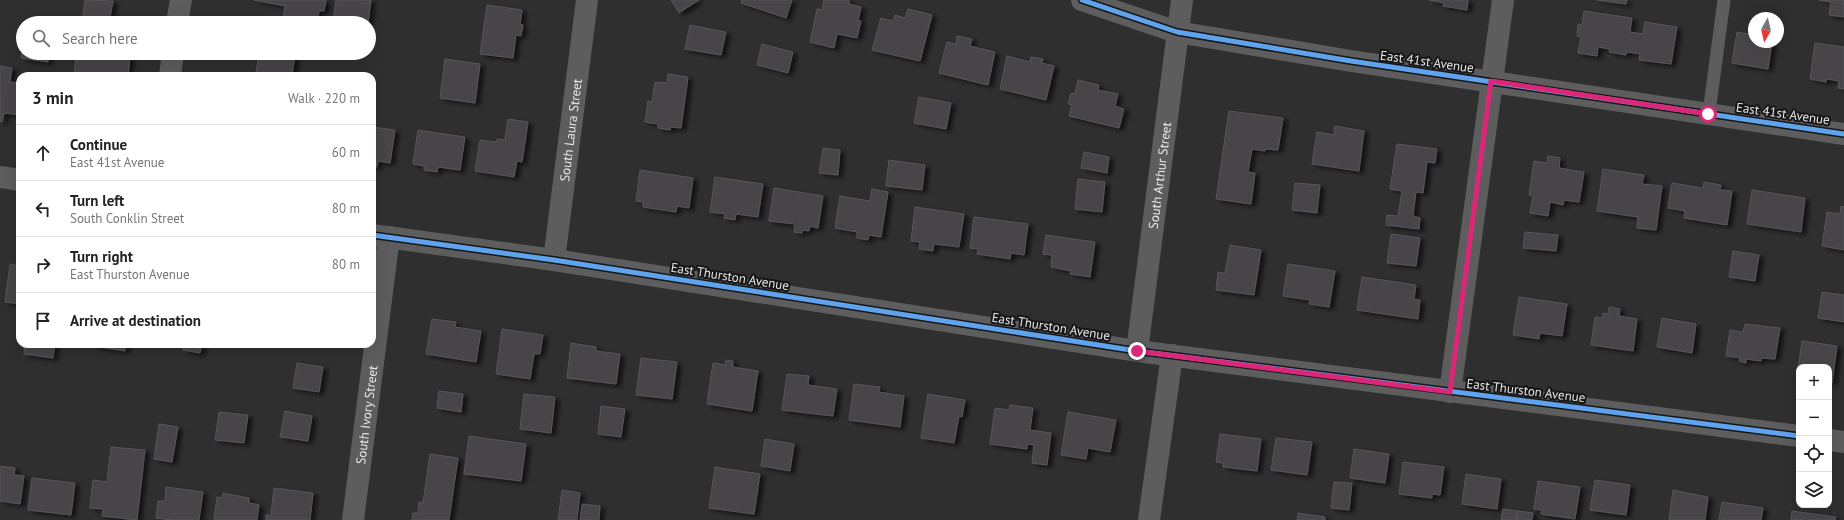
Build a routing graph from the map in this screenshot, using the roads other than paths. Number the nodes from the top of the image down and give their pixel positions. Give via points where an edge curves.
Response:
1 (180, 0) edge
2 (587, 0) edge
3 (1082, 0) edge
4 (1182, 0) edge
5 (1503, 0) edge
6 (1724, 0) edge
7 (178, 16) edge
8 (1177, 32) junction
9 (172, 60) edge
10 (171, 72) edge
11 (1491, 81) junction
12 (1708, 114) junction
13 (1844, 134) edge
14 (0, 177) edge
15 (16, 179) edge
16 (380, 236) edge
17 (554, 260) junction
18 (376, 278) edge
19 (369, 348) edge
20 (1137, 351) junction
21 (1172, 356) junction
22 (1450, 392) junction
23 (1796, 436) edge
24 (1832, 440) edge
25 (1844, 442) edge
26 (353, 520) edge
27 (1149, 520) edge

1 - 7 street
2 - 17 street, South Laura Street
3 - 8 street, East 41st Avenue
4 - 8 street, South Arthur Street
5 - 11 street
6 - 12 lane
8 - 11 street, East 41st Avenue
8 - 20 street, South Arthur Street
9 - 10 street
11 - 12 street, East 41st Avenue
11 - 22 street
12 - 13 street, East 41st Avenue
14 - 15 street
16 - 17 street, East Thurston Avenue
16 - 18 street, South Ivory Street
17 - 20 street, East Thurston Avenue
19 - 26 street, South Ivory Street
20 - 21 street, East Thurston Avenue
21 - 22 street, East Thurston Avenue
21 - 27 street
22 - 23 street, East Thurston Avenue
24 - 25 street

